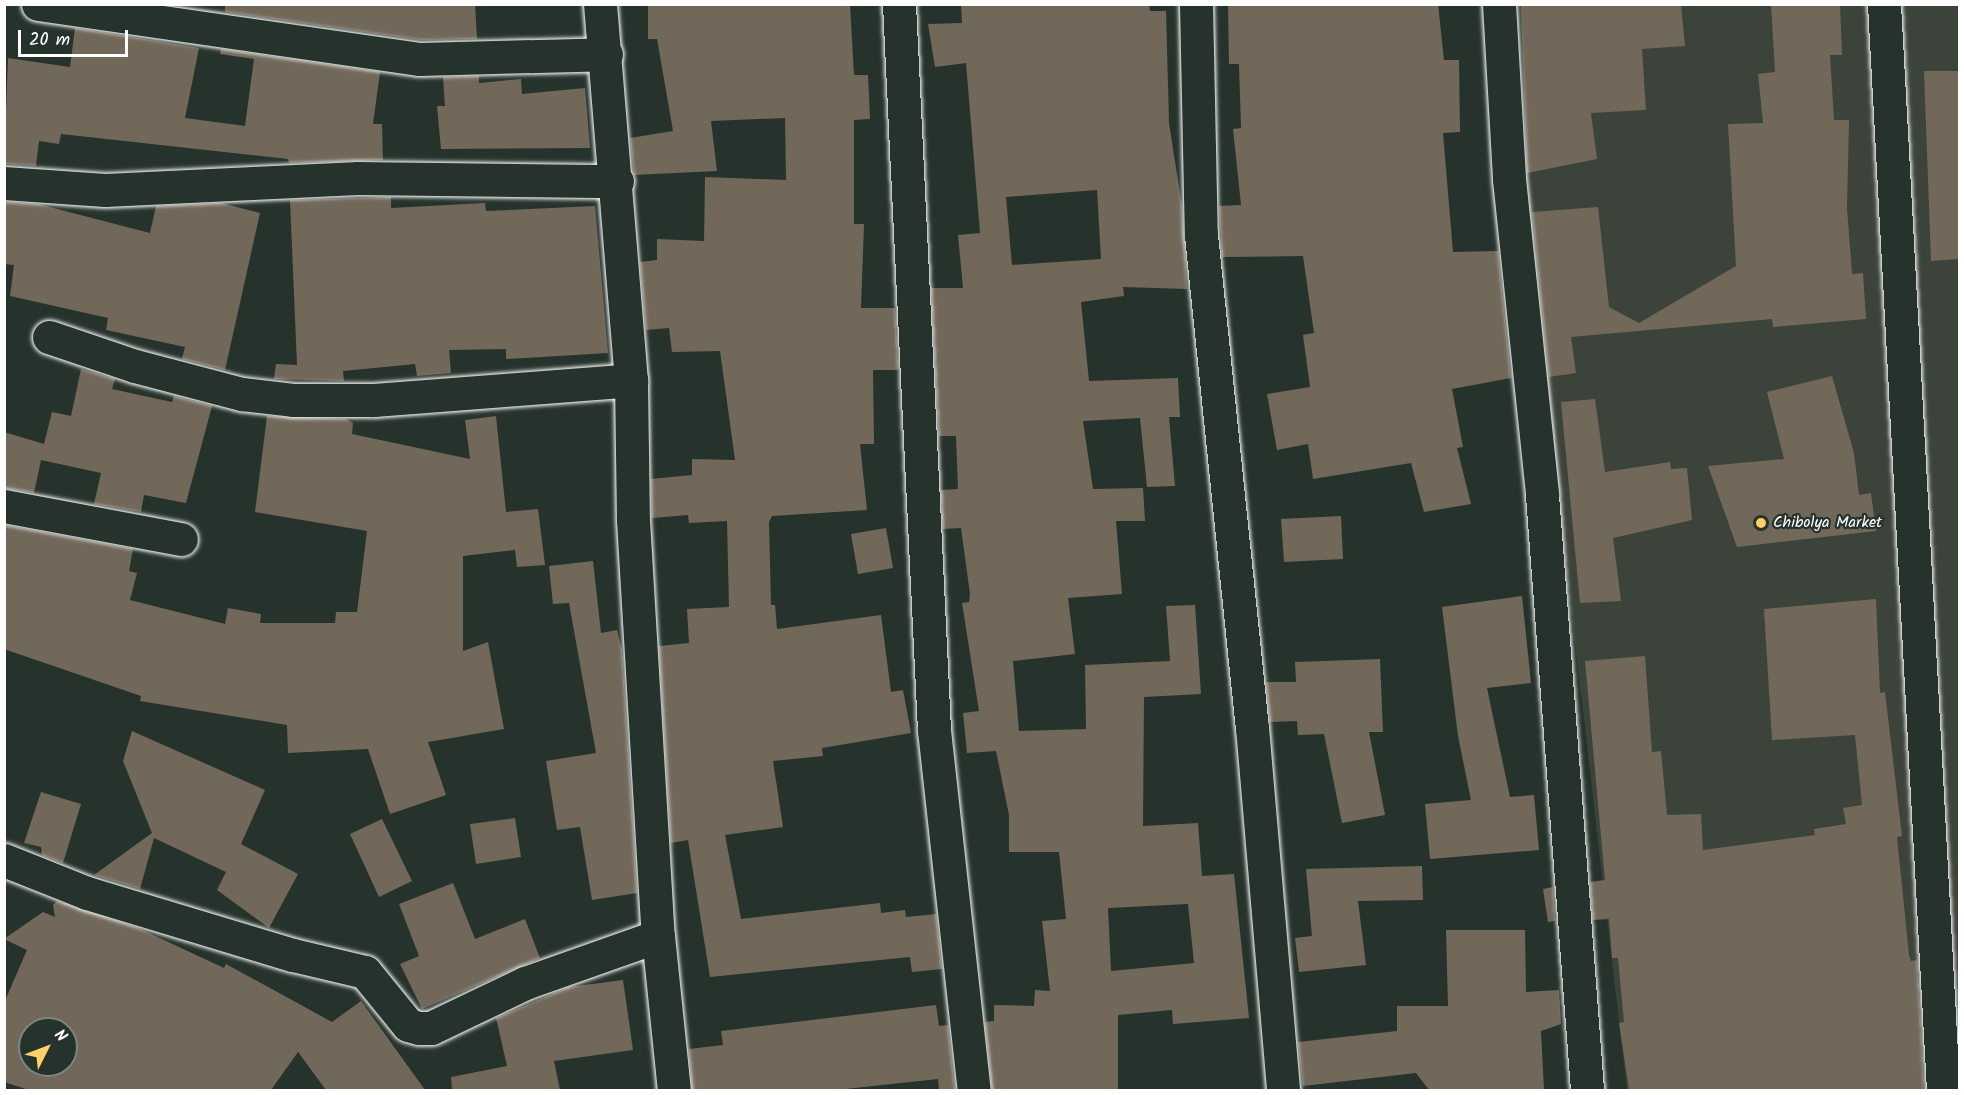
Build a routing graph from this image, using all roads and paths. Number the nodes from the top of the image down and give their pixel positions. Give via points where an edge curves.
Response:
1 (38, 4) edge
2 (600, 4) edge
3 (899, 4) edge
4 (1196, 4) edge
5 (1499, 4) edge
6 (1884, 4) edge
7 (606, 54) junction
8 (617, 182) junction
9 (4, 183) edge
10 (49, 337) dead end
11 (631, 380) junction
12 (4, 506) edge
13 (181, 539) dead end
14 (4, 860) edge
15 (658, 936) junction
16 (674, 1090) edge
17 (974, 1090) edge
18 (1283, 1090) edge
19 (1587, 1090) edge
20 (1943, 1090) edge

1 - 7 street via 420,59
2 - 7 street
3 - 17 street via 934,730
4 - 18 street via 1201,236 1252,727
5 - 19 street via 1509,179 1542,495
6 - 20 street
7 - 8 street
8 - 9 street via 358,178 105,190
8 - 11 street
10 - 11 street via 221,388 293,400 374,400
11 - 15 street via 633,520
12 - 13 street
14 - 15 street via 87,893 293,955 365,972 408,1025 419,1028 430,1028 525,983
15 - 16 street

